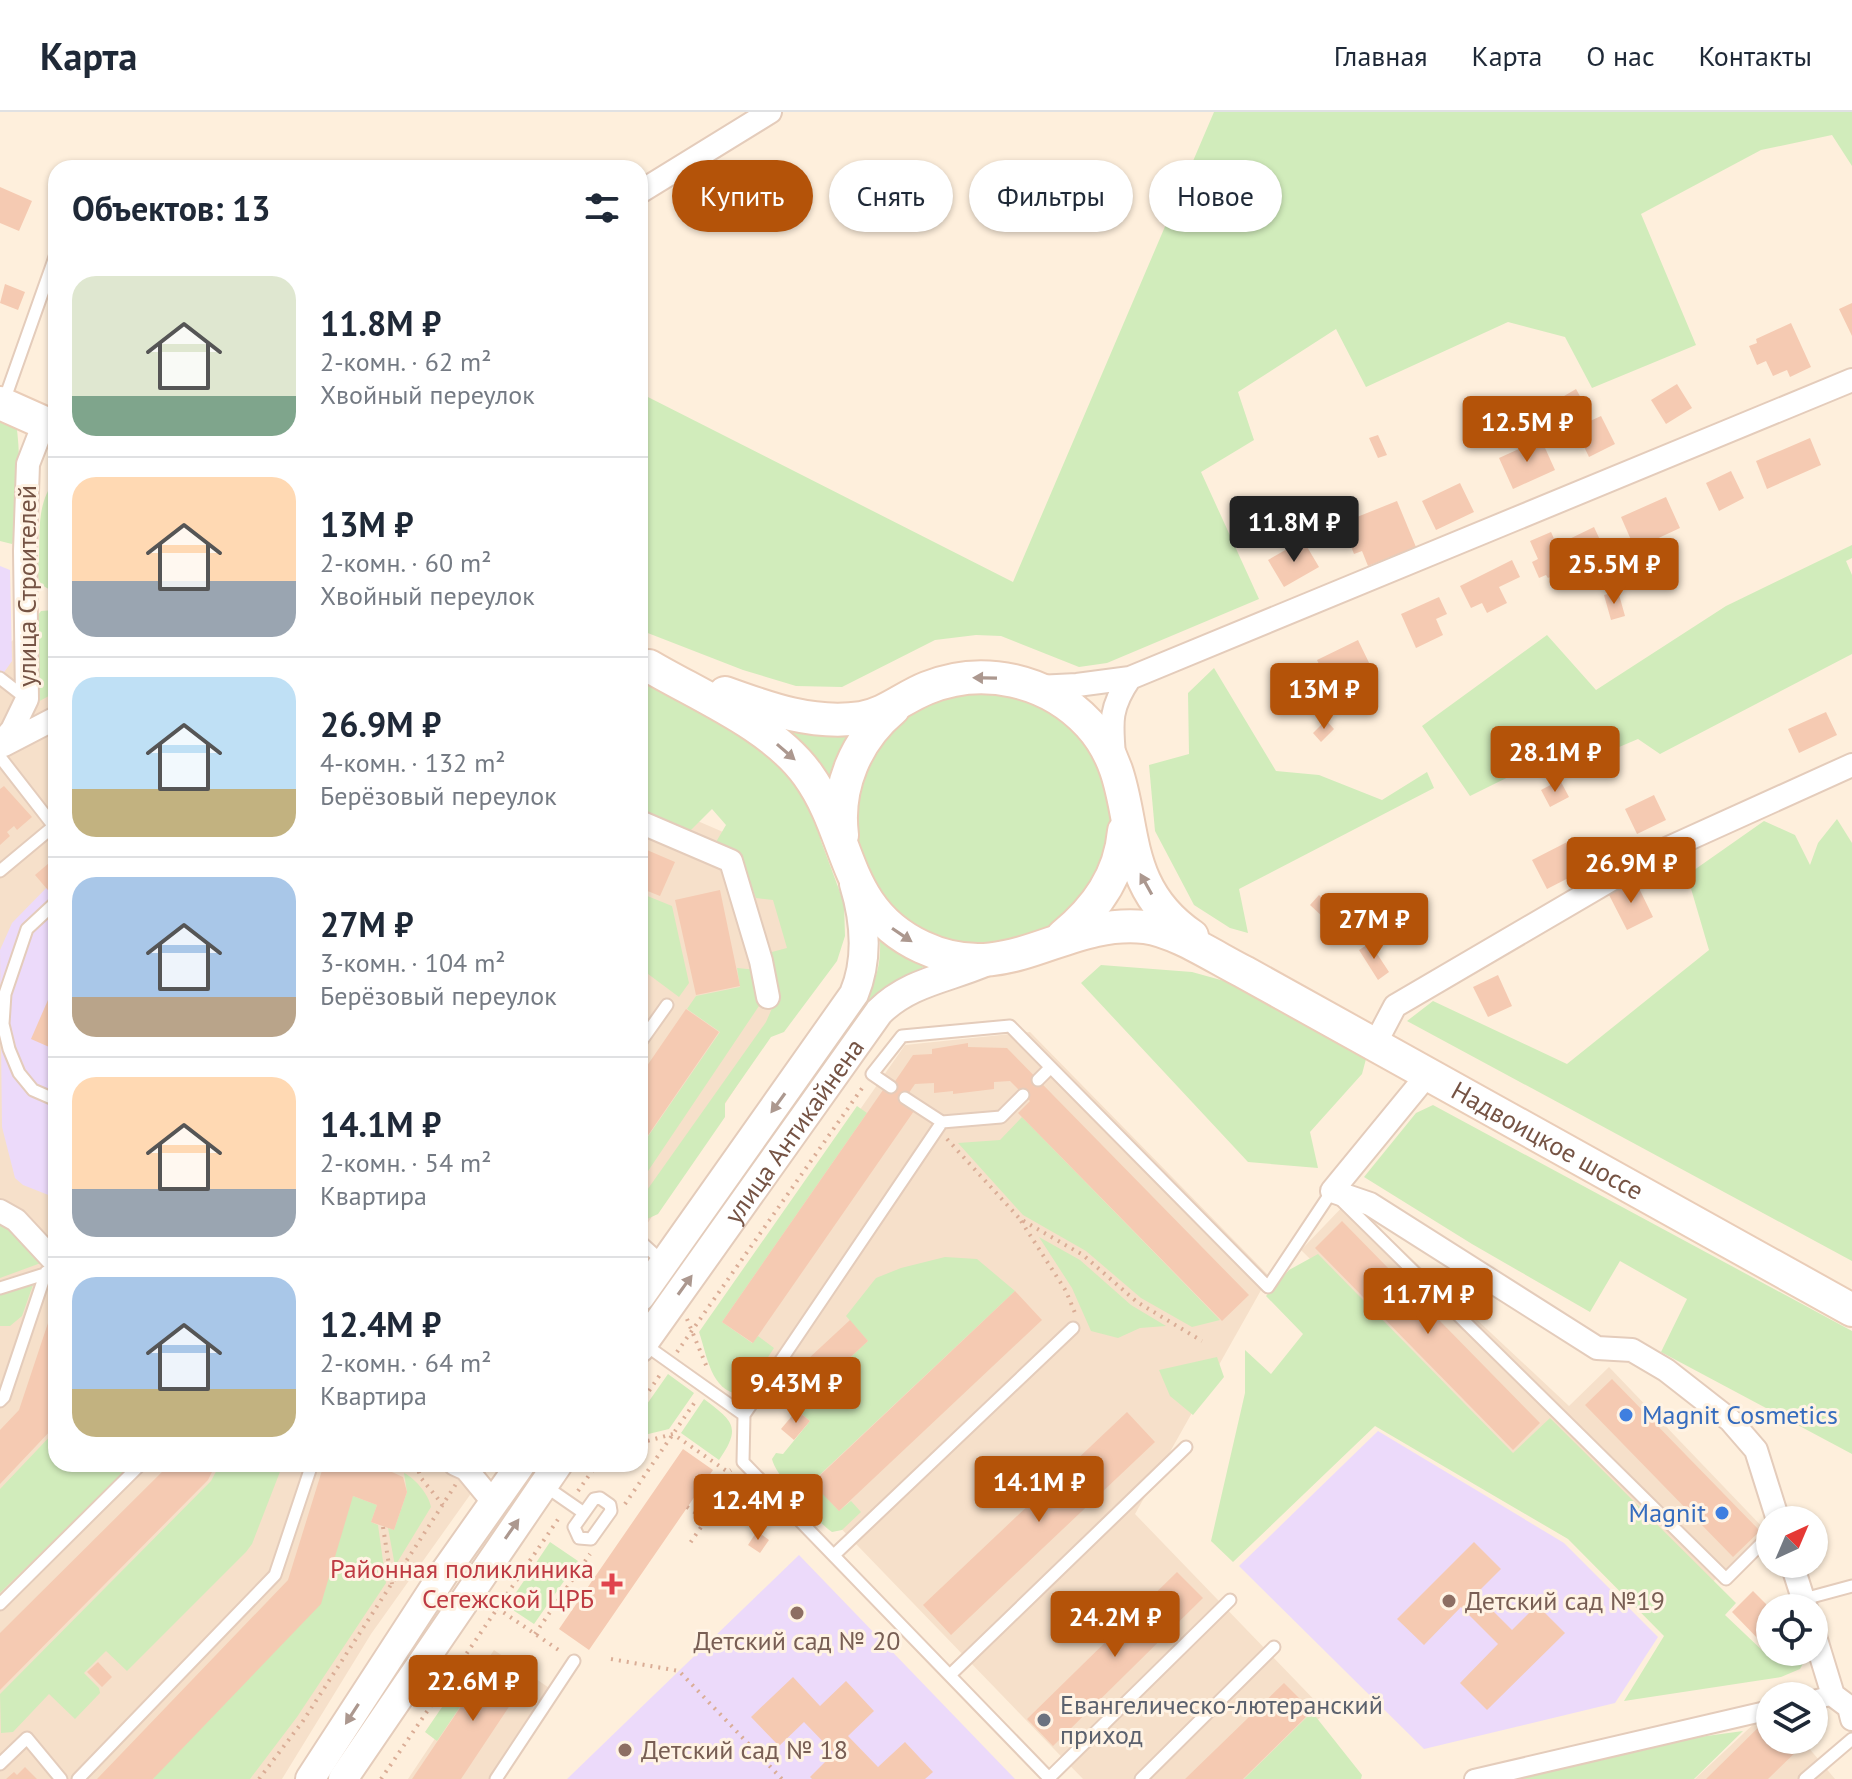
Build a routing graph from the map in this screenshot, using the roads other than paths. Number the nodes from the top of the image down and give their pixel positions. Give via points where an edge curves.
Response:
1 (770, 112) edge
2 (648, 187) edge
3 (48, 276) edge
4 (1852, 380) edge
5 (2, 404) edge
6 (48, 425) edge
7 (48, 429) edge
8 (648, 666) edge
9 (648, 667) edge
10 (0, 678) edge
11 (1130, 678) junction
12 (1036, 687) junction
13 (27, 699) junction
14 (901, 702) junction
15 (48, 722) edge
16 (0, 746) edge
17 (0, 757) edge
18 (1114, 765) junction
19 (1852, 765) edge
20 (1125, 816) junction
21 (48, 819) edge
22 (648, 825) edge
23 (48, 833) edge
24 (845, 854) junction
25 (0, 871) edge
26 (48, 909) edge
27 (1039, 950) junction
28 (987, 961) junction
29 (1244, 972) junction
30 (768, 997) dead end
31 (667, 1005) dead end
32 (648, 1032) edge
33 (1375, 1044) junction
34 (1050, 1068) junction
35 (1428, 1074) junction
36 (1038, 1080) dead end
37 (891, 1087) dead end
38 (1023, 1095) dead end
39 (48, 1097) edge
40 (905, 1098) dead end
41 (940, 1125) junction
42 (1332, 1191) junction
43 (0, 1212) edge
44 (648, 1248) edge
45 (48, 1262) edge
46 (664, 1263) junction
47 (48, 1271) edge
48 (48, 1282) edge
49 (648, 1286) edge
50 (0, 1288) edge
51 (1852, 1310) edge
52 (1075, 1322) road end
53 (648, 1337) edge
54 (648, 1349) edge
55 (0, 1401) edge
56 (744, 1415) junction
57 (1186, 1447) dead end
58 (133, 1472) edge
59 (309, 1472) edge
60 (466, 1472) edge
61 (515, 1472) edge
62 (551, 1474) edge
63 (494, 1503) junction
64 (1774, 1506) edge
65 (584, 1513) dead end
66 (1756, 1549) edge
67 (834, 1555) junction
68 (1852, 1586) edge
69 (1828, 1595) edge
70 (1230, 1600) dead end
71 (0, 1604) edge
72 (1274, 1647) dead end
73 (574, 1661) road end
74 (1826, 1666) edge
75 (950, 1675) junction
76 (1840, 1705) edge
77 (1756, 1713) edge
78 (1852, 1739) edge
79 (0, 1764) edge
80 (1050, 1778) edge
81 (61, 1779) edge
82 (78, 1779) edge
83 (310, 1779) edge
84 (343, 1779) edge
85 (496, 1779) edge
86 (1141, 1779) edge
87 (1474, 1779) edge
88 (1805, 1779) edge

1 - 2 street
3 - 5 lane
4 - 11 street
5 - 6 main road
7 - 13 street, улица Строителей via 28,464
8 - 14 main road via 811,718 865,717
9 -> 24 main road via 747,722 797,761 822,798
10 - 13 lane
11 - 12 street
11 - 18 street via 1111,717
12 -> 14 main road via 981,676 926,688
12 - 18 main road via 1083,718
13 - 16 street, улица Строителей
14 - 24 main road via 871,731 850,767 841,808
15 - 16 street, улица Строителей
17 - 21 lane
18 - 20 main road
19 - 33 street via 1639,863 1395,1006
20 - 27 main road via 1123,844 1102,896 1074,927
29 -> 20 main road via 1174,924 1153,898 1137,869
22 - 30 street via 731,861
23 - 25 lane
24 -> 28 main road via 868,903 892,928 936,953
24 -> 46 street, улица Антикайнена via 863,924 863,964 854,994
26 - 39 lane via 27,929 5,994 3,1024 19,1073 33,1090
27 - 28 main road
27 - 29 main road via 1108,927 1147,928
53 -> 28 street, улица Антикайнена via 879,1012 915,986
29 - 33 main road, Надвоицкое шоссе
31 - 32 lane
33 - 35 main road, Надвоицкое шоссе
34 - 36 lane
34 - 37 lane via 1010,1026 902,1036 872,1074
34 - 42 lane via 1268,1287
35 - 42 street
35 - 51 main road, Надвоицкое шоссе
38 - 41 lane via 1001,1117
40 - 41 lane
41 - 56 lane
42 - 64 street via 1370,1204 1597,1348 1632,1350 1699,1395 1756,1450
42 - 66 lane via 1726,1579
43 - 45 street via 16,1220
44 - 46 lane
46 - 49 street, улица Антикайнена
47 - 50 lane
48 - 55 lane
52 - 67 lane
54 - 56 lane
56 - 67 lane via 743,1462
57 - 75 lane
58 - 71 lane
59 - 82 lane via 275,1575
60 - 63 street
61 - 63 street
62 - 65 lane via 569,1503
84 -> 62 street
63 -> 83 street
67 - 75 lane
68 - 69 lane
70 - 80 lane
72 - 86 lane
73 - 85 lane
74 - 76 street
75 - 80 lane
77 - 87 street
78 - 88 lane
79 - 81 lane via 27,1738

